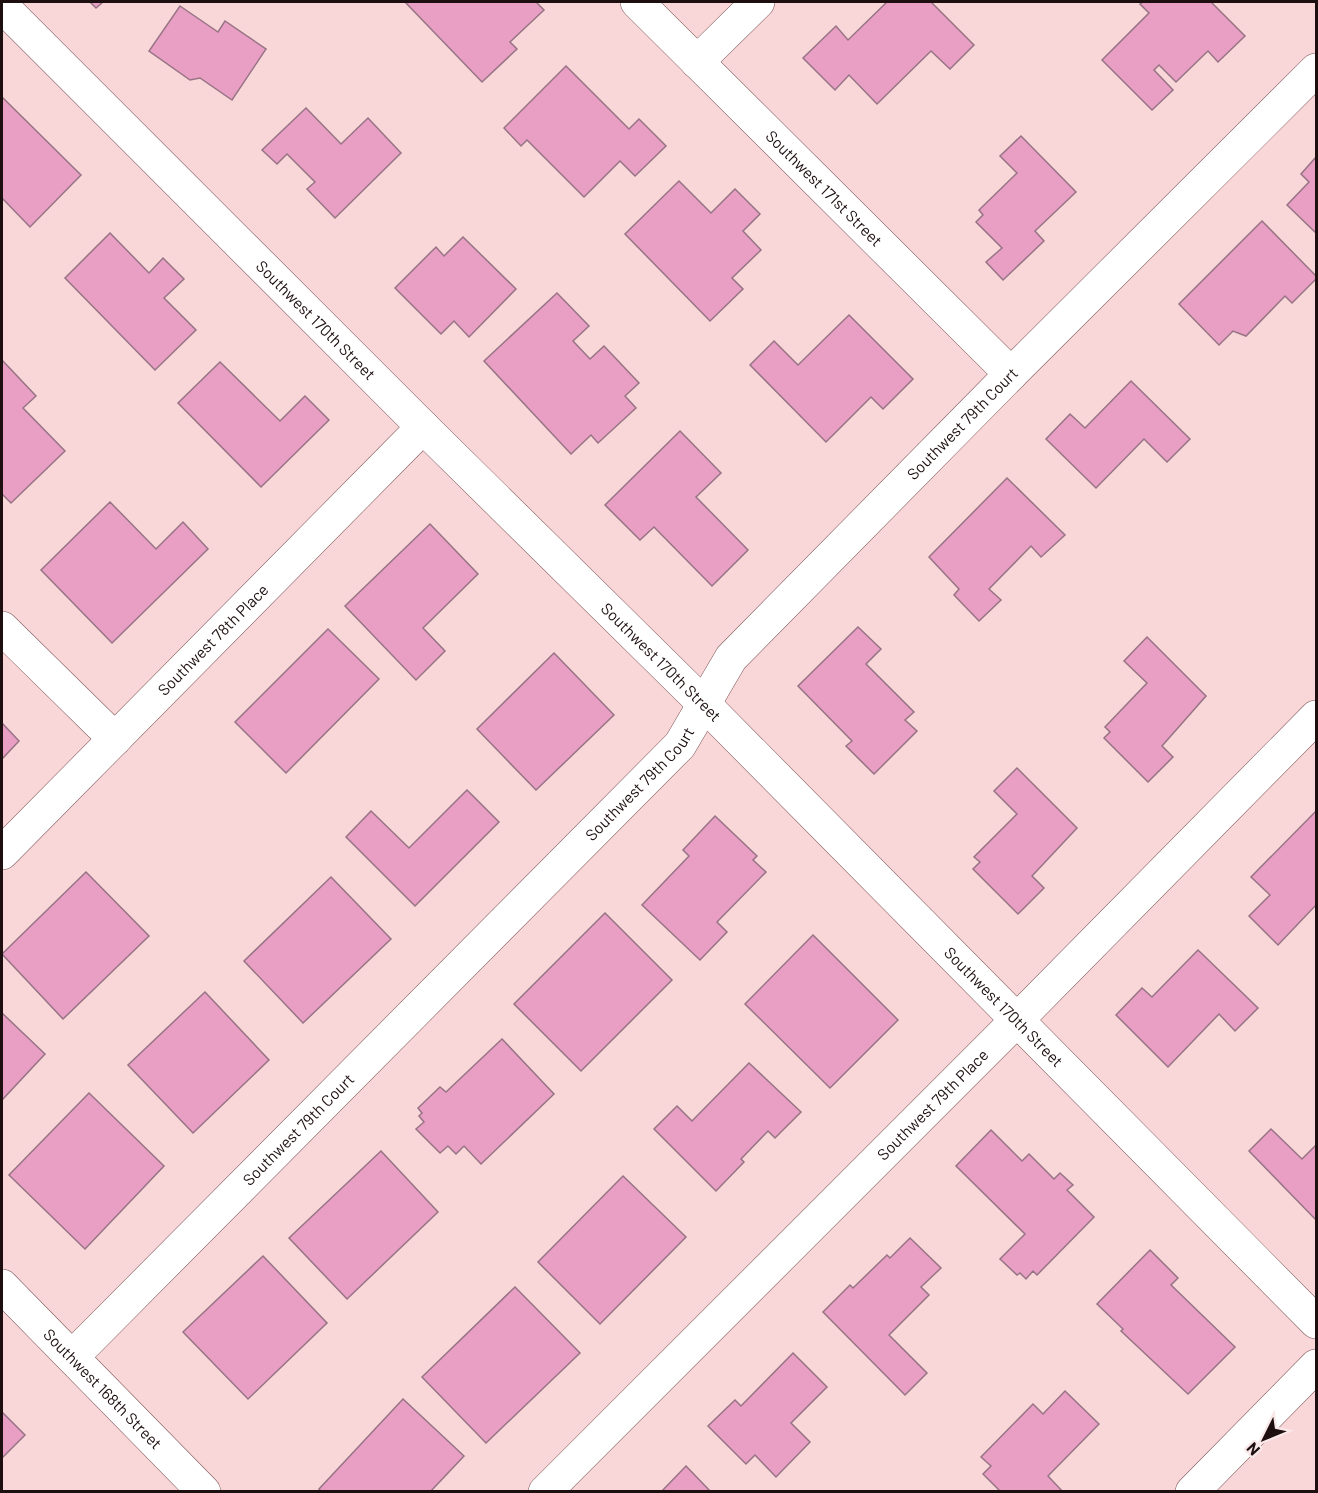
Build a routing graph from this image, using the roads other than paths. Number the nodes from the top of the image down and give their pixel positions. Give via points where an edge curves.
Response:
1 (637, 2) edge
2 (758, 2) edge
3 (2, 6) edge
4 (697, 62) junction
5 (1317, 70) edge
6 (1011, 374) junction
7 (423, 427) junction
8 (2, 628) edge
9 (705, 705) junction
10 (1317, 717) edge
11 (115, 739) junction
12 (2, 852) edge
13 (1018, 1019) junction
14 (2, 1286) edge
15 (1317, 1322) edge
16 (72, 1357) junction
17 (1317, 1366) edge
18 (204, 1491) edge
19 (545, 1491) edge
20 (1192, 1491) edge

1 - 4 street, Southwest 171st Street
2 - 4 street
3 - 7 street, Southwest 170th Street
4 - 6 street, Southwest 171st Street
5 - 6 street, Southwest 79th Court
6 - 9 street, Southwest 79th Court via 731,658
7 - 9 street, Southwest 170th Street
7 - 11 street, Southwest 78th Place
8 - 11 street
9 - 13 street, Southwest 170th Street
9 - 16 street, Southwest 79th Court via 680,745
10 - 13 street, Southwest 79th Place
11 - 12 street, Southwest 78th Place
13 - 15 street, Southwest 170th Street
13 - 19 street, Southwest 79th Place
14 - 16 street, Southwest 168th Street
16 - 18 street, Southwest 168th Street
17 - 20 street

